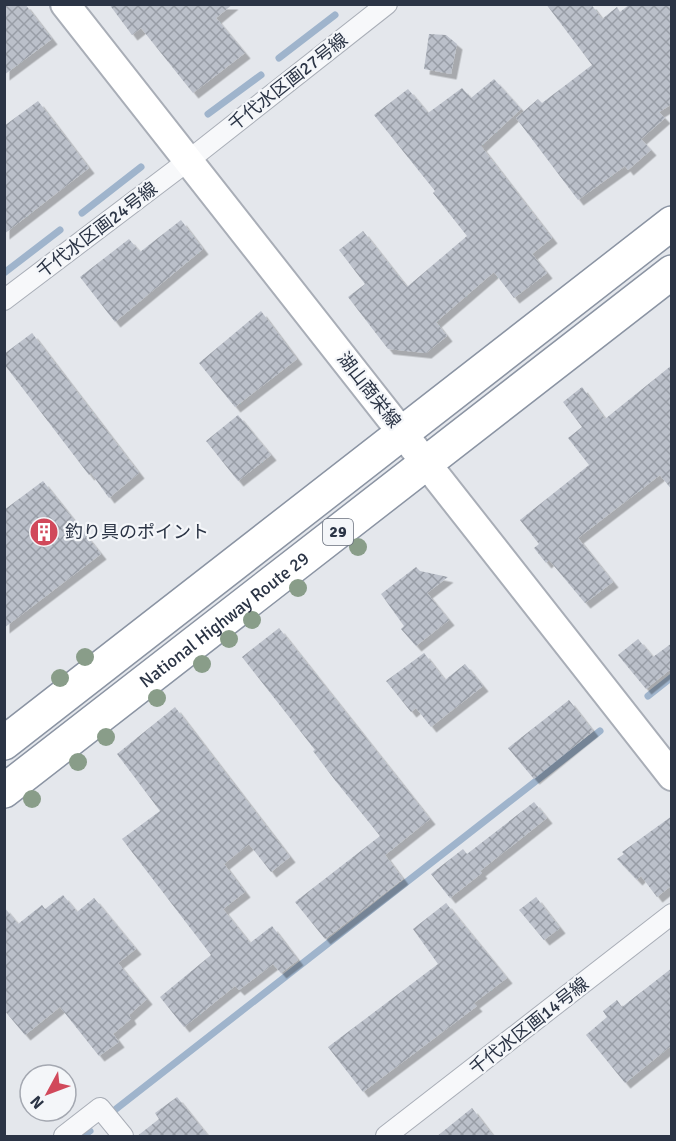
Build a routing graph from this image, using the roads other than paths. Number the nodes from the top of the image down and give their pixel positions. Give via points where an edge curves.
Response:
1 (65, 4) edge
2 (387, 4) edge
3 (189, 160) junction
4 (672, 223) edge
5 (672, 272) edge
6 (4, 300) edge
7 (402, 433) junction
8 (426, 463) junction
9 (4, 743) edge
10 (672, 776) edge
11 (4, 791) edge
12 (672, 914) edge
13 (64, 1137) edge
14 (123, 1137) edge
15 (386, 1137) edge

1 - 3 street, 湖山商栄線
2 - 3 street, 千代水区画27号線
3 - 6 street, 千代水区画24号線
3 - 7 street, 湖山商栄線
4 - 7 highway, 29
5 - 8 highway, National Highway Route 29 / 29
7 - 8 street, 湖山商栄線
7 - 9 highway, 29
8 - 10 street, 湖山商栄線
8 - 11 highway, National Highway Route 29 / 29
12 - 15 street, 千代水区画14号線
13 - 14 street via 100,1108

